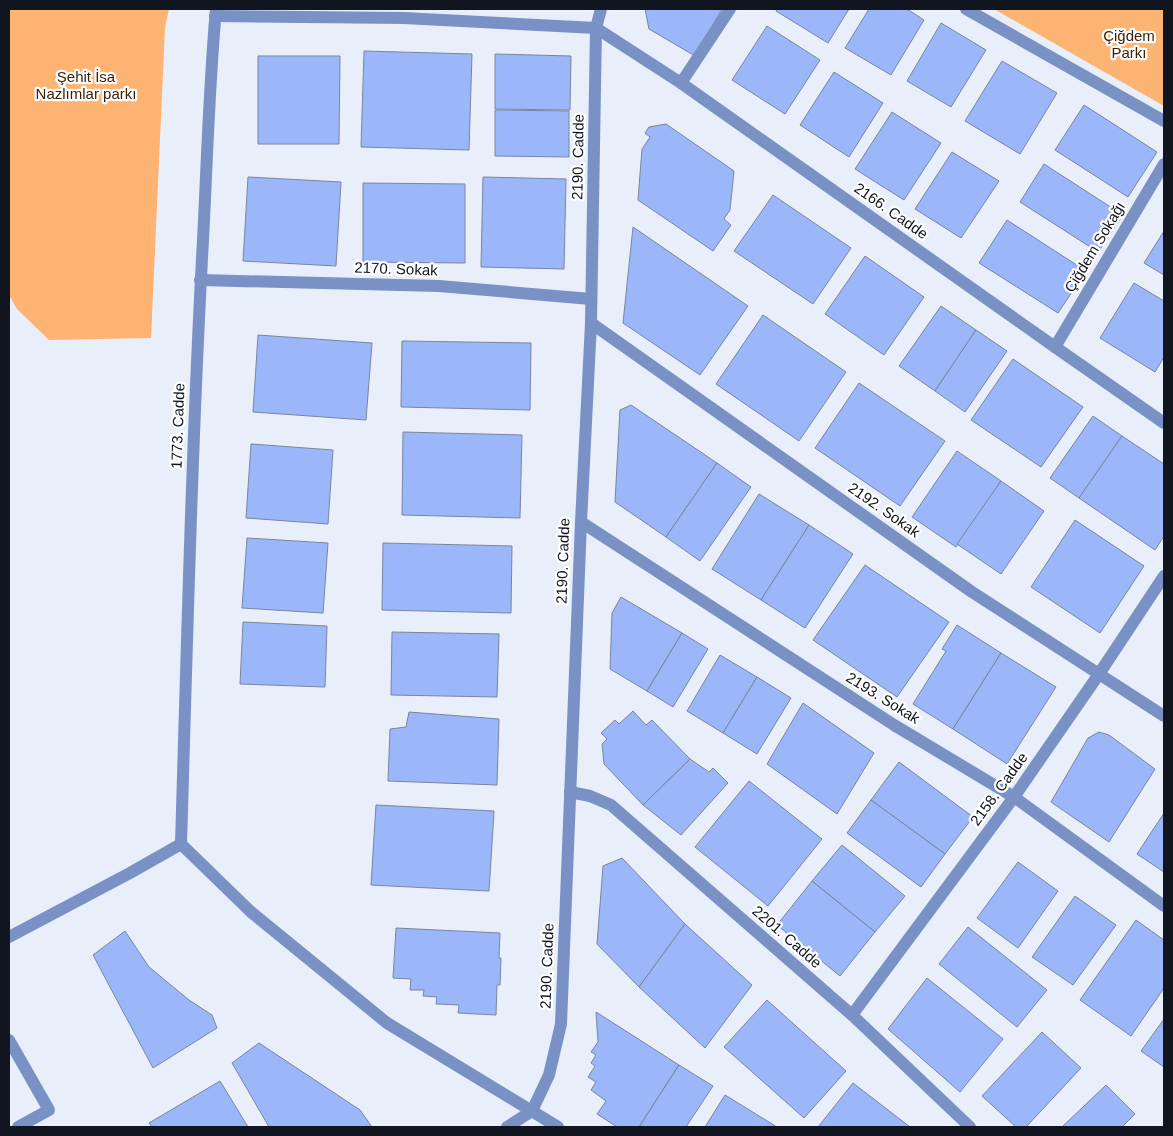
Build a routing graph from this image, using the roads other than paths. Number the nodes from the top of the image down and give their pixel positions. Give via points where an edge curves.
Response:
1 (601, 9) edge
2 (730, 9) edge
3 (966, 9) edge
4 (216, 12) edge
5 (596, 28) junction
6 (681, 83) junction
7 (1164, 121) edge
8 (1164, 164) edge
9 (200, 280) junction
10 (591, 299) junction
11 (591, 322) junction
12 (1055, 347) junction
13 (1164, 423) edge
14 (581, 522) junction
15 (1164, 576) edge
16 (1099, 674) junction
17 (1164, 716) edge
18 (570, 792) junction
19 (1014, 797) junction
20 (180, 844) junction
21 (1164, 906) edge
22 (9, 937) edge
23 (852, 1015) junction
24 (9, 1040) edge
25 (532, 1110) junction
26 (9, 1120) edge
27 (13, 1127) edge
28 (18, 1127) edge
29 (507, 1127) edge
30 (558, 1127) edge
31 (970, 1127) edge

1 - 5 street, 2190. Cadde
2 - 6 street
3 - 7 street
4 - 5 street
4 - 9 street, 1773. Cadde
5 - 6 street, 2166. Cadde
5 - 10 street, 2190. Cadde
6 - 12 street, 2166. Cadde
8 - 12 street, Çiğdem Sokağı
9 - 10 street, 2170. Sokak via 439,286
9 - 20 street, 1773. Cadde
10 - 11 street, 2190. Cadde
11 - 14 street, 2190. Cadde
11 - 16 street, 2192. Sokak via 972,592
12 - 13 street, 2166. Cadde
14 - 18 street, 2190. Cadde
14 - 19 street, 2193. Sokak via 894,725
15 - 16 street, 2158. Cadde
16 - 17 street, 2192. Sokak
16 - 19 street, 2158. Cadde
18 - 23 street, 2201. Cadde via 611,805
18 - 25 street, 2190. Cadde via 561,1024 549,1075
19 - 21 street, 2193. Sokak
19 - 23 street, 2158. Cadde
20 - 22 street
20 - 25 street via 251,912 387,1023
23 - 31 street, 2201. Cadde
24 - 28 street via 49,1110
25 - 29 street
25 - 30 street
26 - 27 street

